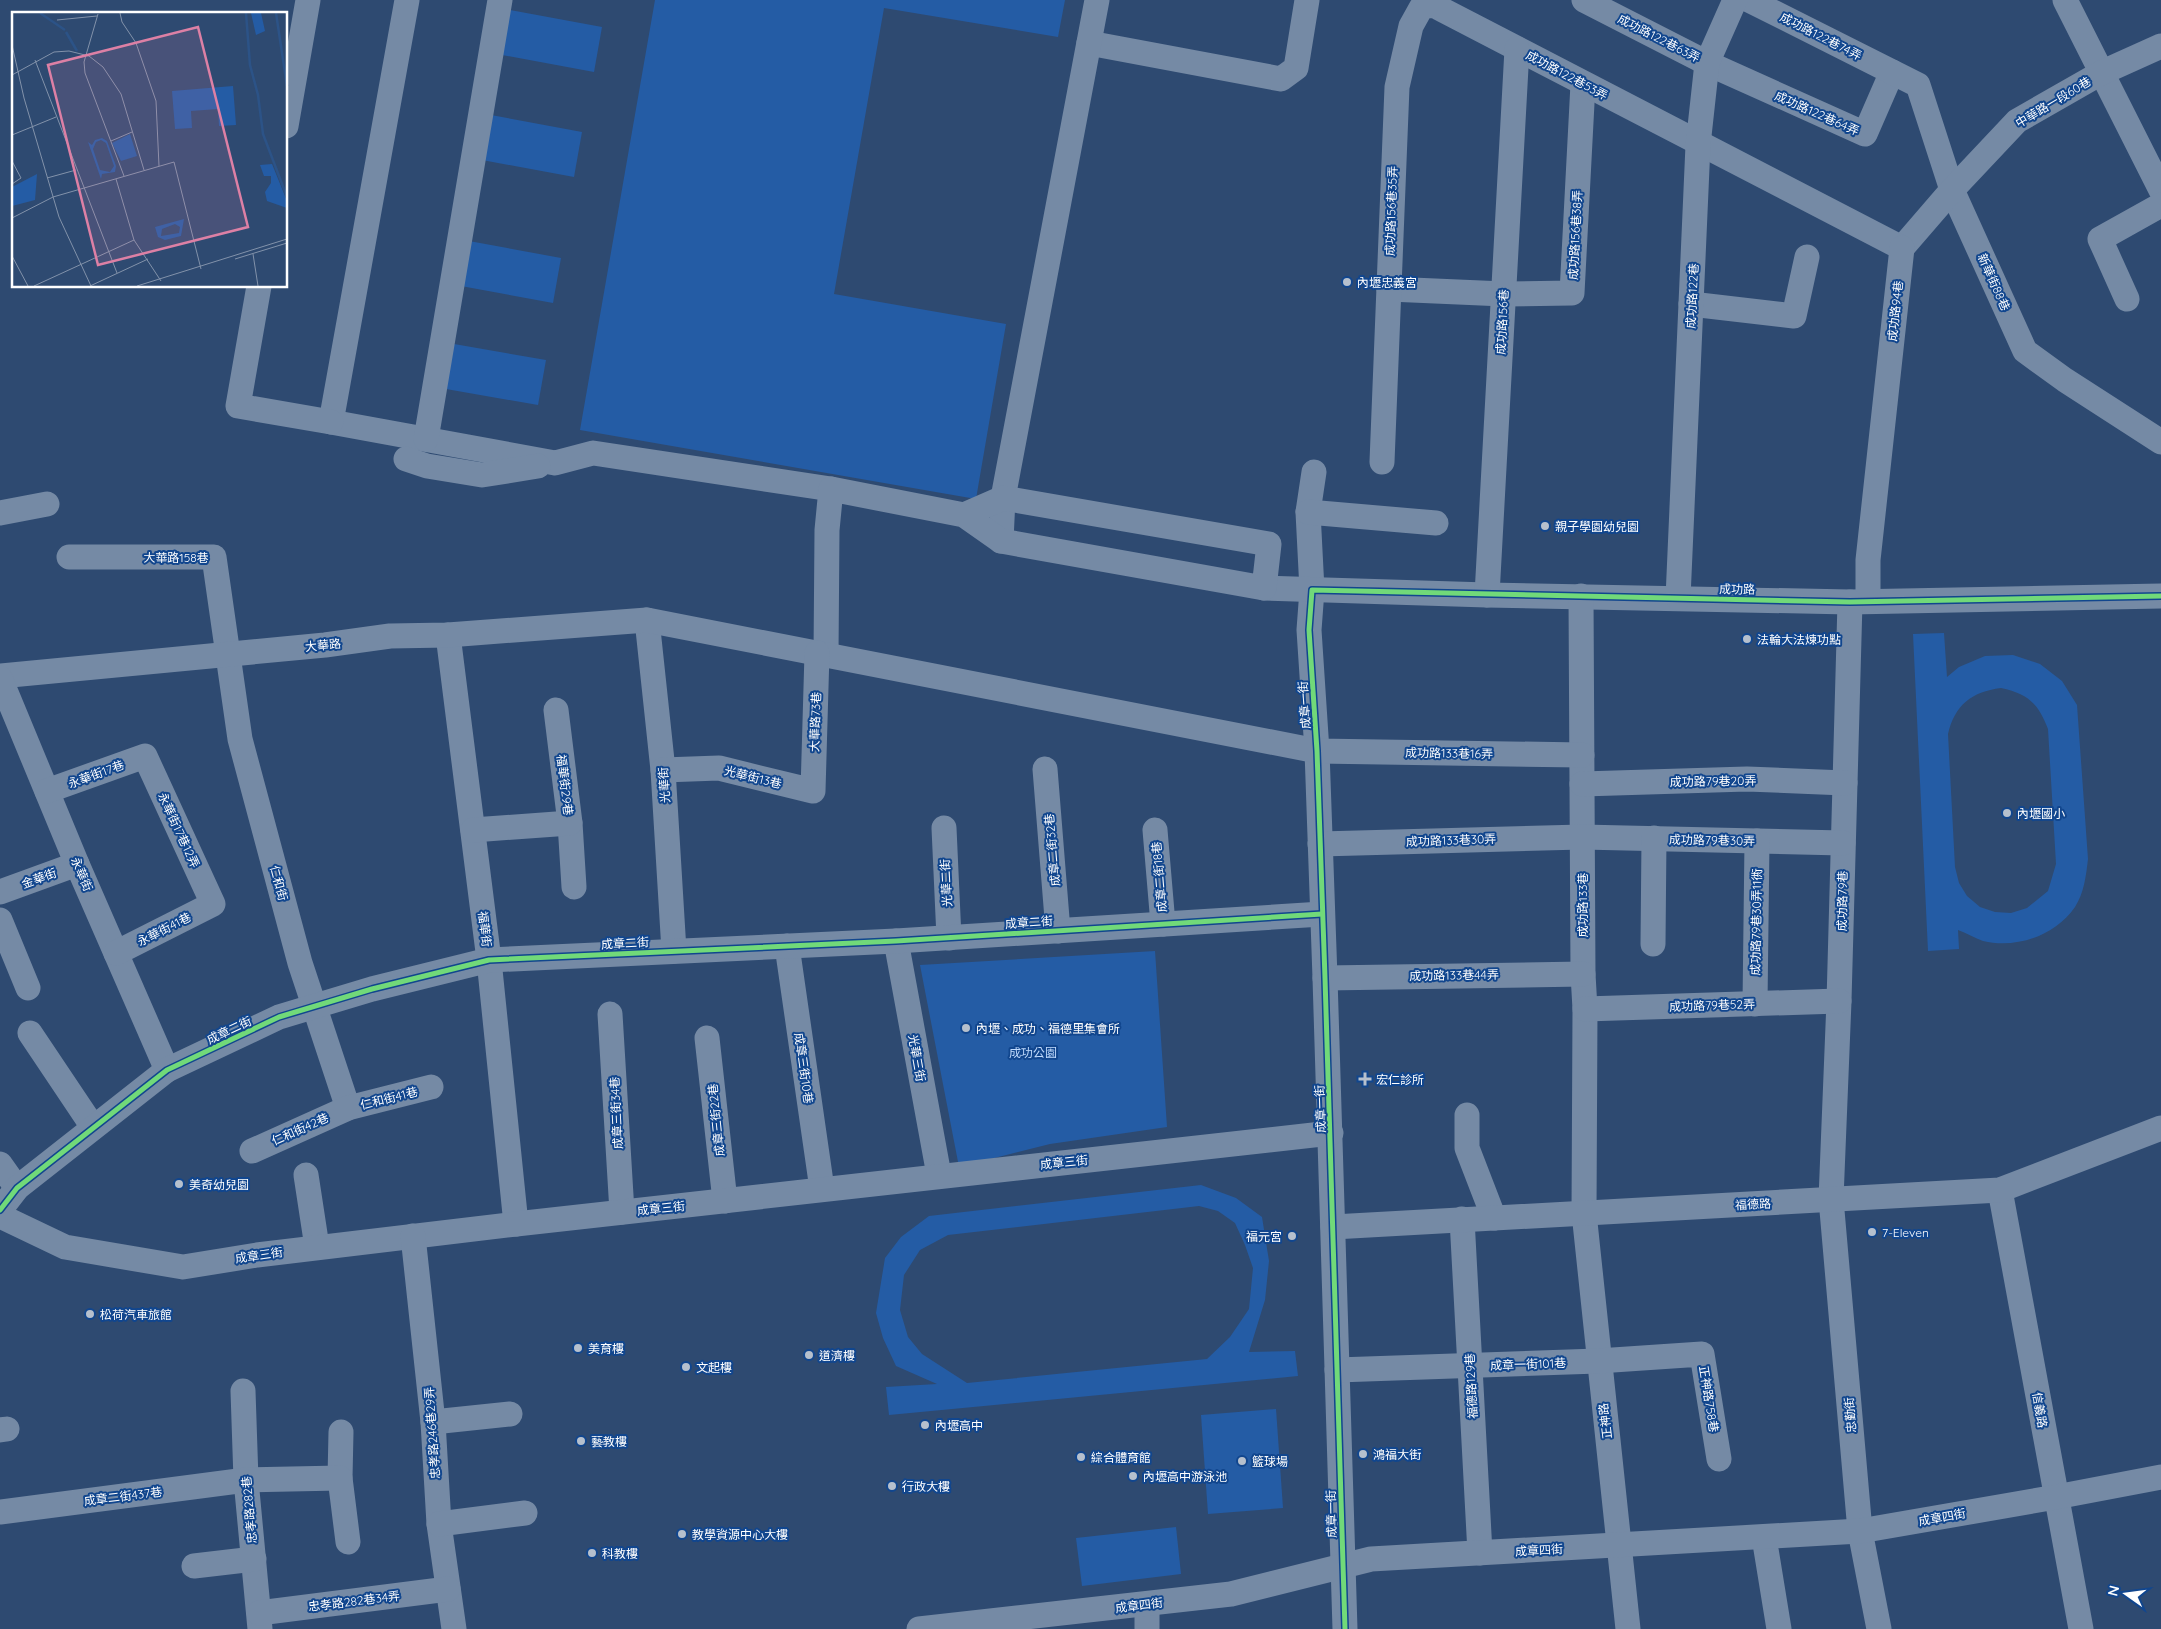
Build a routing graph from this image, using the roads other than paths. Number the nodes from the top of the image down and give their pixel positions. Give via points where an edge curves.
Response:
1 (308, 0) edge
2 (407, 0) edge
3 (500, 0) edge
4 (1097, 0) edge
5 (1307, 0) edge
6 (1584, 0) edge
7 (1735, 0) edge
8 (1749, 0) edge
9 (2065, 0) edge
10 (1436, 3) edge
11 (1089, 43) junction
12 (2161, 46) edge
13 (1517, 49) junction
14 (1707, 63) junction
15 (1892, 72) junction
16 (2101, 73) junction
17 (1583, 84) junction
18 (288, 115) edge
19 (1698, 144) junction
20 (1952, 190) junction
21 (2161, 190) edge
22 (2161, 205) edge
23 (1902, 248) junction
24 (1807, 257) dead end
25 (258, 288) edge
26 (1389, 289) junction
27 (1504, 294) junction
28 (2127, 299) dead end
29 (1691, 304) junction
30 (331, 422) junction
31 (426, 439) junction
32 (2161, 442) edge
33 (406, 459) dead end
34 (1382, 462) dead end
35 (555, 463) junction
36 (1314, 472) dead end
37 (831, 489) junction
38 (1003, 498) junction
39 (47, 504) dead end
40 (1308, 512) junction
41 (0, 513) edge
42 (964, 515) junction
43 (1436, 522) dead end
44 (1001, 541) junction
45 (69, 558) dead end
46 (1264, 588) junction
47 (1312, 590) junction
48 (1487, 594) junction
49 (1581, 596) junction
50 (2161, 596) edge
51 (1678, 598) junction
52 (1859, 601) junction
53 (647, 620) junction
54 (448, 635) junction
55 (229, 654) junction
56 (821, 654) junction
57 (0, 677) edge
58 (556, 710) dead end
59 (1317, 751) junction
60 (1582, 755) junction
61 (145, 756) joint
62 (1045, 769) dead end
63 (663, 770) junction
64 (1845, 783) junction
65 (1582, 784) junction
66 (47, 791) junction
67 (813, 791) joint
68 (570, 823) junction
69 (944, 828) dead end
70 (472, 830) junction
71 (1155, 830) dead end
72 (1582, 837) junction
73 (1654, 838) junction
74 (1758, 841) junction
75 (1843, 843) junction
76 (1320, 844) junction
77 (77, 864) junction
78 (574, 887) dead end
79 (0, 892) edge
80 (213, 904) joint
81 (1322, 914) junction
82 (0, 920) edge
83 (1163, 924) junction
84 (1058, 930) junction
85 (949, 938) junction
86 (896, 941) junction
87 (1653, 944) dead end
88 (787, 946) junction
89 (674, 951) junction
90 (116, 953) junction
91 (489, 960) junction
92 (1583, 974) junction
93 (1325, 978) junction
94 (28, 988) dead end
95 (1839, 1001) junction
96 (1755, 1004) junction
97 (315, 1006) junction
98 (1585, 1009) junction
99 (610, 1014) dead end
100 (30, 1032) dead end
101 (707, 1038) dead end
102 (166, 1070) junction
103 (430, 1087) dead end
104 (348, 1108) junction
105 (1467, 1115) dead end
106 (93, 1127) junction
107 (2161, 1128) edge
108 (1331, 1133) junction
109 (252, 1150) dead end
110 (0, 1164) edge
111 (939, 1175) junction
112 (306, 1176) dead end
113 (17, 1188) junction
114 (822, 1189) junction
115 (2000, 1190) junction
116 (1831, 1200) junction
117 (725, 1201) junction
118 (0, 1210) edge
119 (622, 1212) junction
120 (1584, 1213) junction
121 (0, 1216) edge
122 (1494, 1218) junction
123 (1462, 1219) junction
124 (516, 1224) junction
125 (1333, 1228) junction
126 (413, 1236) junction
127 (317, 1247) junction
128 (1598, 1361) junction
129 (1469, 1366) junction
130 (1337, 1370) junction
131 (243, 1392) dead end
132 (510, 1414) dead end
133 (433, 1422) junction
134 (341, 1432) dead end
135 (1719, 1459) dead end
136 (2161, 1477) edge
137 (340, 1478) junction
138 (246, 1480) junction
139 (2056, 1497) junction
140 (0, 1512) edge
141 (526, 1513) dead end
142 (439, 1524) junction
143 (1860, 1531) junction
144 (1764, 1537) junction
145 (348, 1542) dead end
146 (1620, 1546) junction
147 (1480, 1553) junction
148 (254, 1559) junction
149 (194, 1566) dead end
150 (1342, 1568) junction
151 (448, 1589) junction
152 (1147, 1604) junction
153 (260, 1621) edge
154 (934, 1628) edge
155 (454, 1629) edge
156 (1147, 1629) edge
157 (1345, 1629) edge
158 (1628, 1629) edge
159 (1779, 1629) edge
160 (1879, 1629) edge
161 (2081, 1629) edge

1 - 18 street
2 - 30 street
3 - 31 street
4 - 11 street
5 - 11 street via 1296,68 1281,79
6 - 14 street, 成功路122巷63弄
7 - 14 street, 成功路122巷
8 - 15 street, 成功路122巷74弄
9 - 16 street
10 - 13 street, 成功路122巷53弄
10 - 26 street, 成功路156巷35弄 via 1421,8 1411,26 1397,87
11 - 38 street
12 - 16 street, 中華路一段60巷
13 - 17 street, 成功路122巷53弄
13 - 27 street, 成功路156巷
14 - 15 street, 成功路122巷64弄 via 1865,134
14 - 19 street, 成功路122巷
15 - 20 street, 新華街88巷 via 1918,85
16 - 20 street, 中華路一段60巷 via 2017,121
16 - 21 street
17 - 19 street, 成功路122巷53弄
17 - 27 street, 成功路156巷38弄 via 1572,293
19 - 23 street
19 - 29 street, 成功路122巷
20 - 23 street, 中華路一段60巷
20 - 32 street, 新華街88巷 via 2025,352
22 - 28 street via 2100,239
23 - 52 street, 成功路94巷 via 1868,560
24 - 29 street via 1794,316
25 - 30 street via 238,406
26 - 27 street, 成功路156巷38弄
26 - 34 street, 成功路156巷35弄
27 - 48 street, 成功路156巷
29 - 51 street, 成功路122巷
30 - 31 street
31 - 35 street
33 - 35 street via 427,466 482,475
35 - 37 street via 594,453
36 - 40 street, 成章一街
37 - 42 street
37 - 56 street, 大華路73巷
38 - 42 street
38 - 44 street
38 - 46 street via 1269,544
39 - 41 street
40 - 43 street
40 - 47 street, 成章一街
42 - 44 street
44 - 46 street, 成功路
45 - 55 street, 大華路158巷 via 214,557
46 - 47 street, 成功路
47 - 48 street, 成功路
47 - 59 street, 成章一街 via 1309,630
48 - 49 street, 成功路
49 - 51 street, 成功路
49 - 60 street, 成功路133巷
50 - 52 street, 成功路
51 - 52 street, 成功路
52 - 64 street, 成功路79巷
53 - 54 street, 大華路
53 - 56 street, 大華路
53 - 63 street, 光華街
54 - 55 street, 大華路 via 390,636
54 - 70 street, 福華街
55 - 57 street, 大華路
55 - 97 street, 仁和街 via 240,738 300,963
56 - 59 street, 成功路133巷16弄
56 - 67 street, 大華路73巷
57 - 66 street, 永華街
58 - 68 street, 福華街29巷
59 - 60 street, 成功路133巷16弄
59 - 76 street, 成章一街
60 - 65 street, 成功路133巷
61 - 66 street, 永華街17巷
61 - 80 street, 永華街17巷12弄
62 - 84 street, 成章二街32巷
63 - 67 street, 光華街13巷 via 719,768
63 - 89 street, 光華街
64 - 65 street, 成功路79巷20弄 via 1747,780
64 - 75 street, 成功路79巷
65 - 72 street, 成功路133巷
66 - 77 street, 永華街
68 - 70 street, 福華街29巷
68 - 78 street
69 - 85 street, 光華二街
70 - 91 street, 福華街
71 - 83 street, 成章二街18巷
72 - 73 street, 成功路79巷30弄
72 - 76 street, 成功路133巷30弄
72 - 92 street, 成功路133巷
73 - 74 street, 成功路79巷30弄
73 - 87 street
74 - 75 street, 成功路79巷30弄
74 - 96 street, 成功路79巷30弄11衖
75 - 95 street, 成功路79巷
76 - 81 street, 成章一街
77 - 79 street, 金華街
77 - 90 street, 永華街
80 - 90 street, 永華街41巷
81 - 83 street, 成章二街
81 - 93 street, 成章一街
82 - 94 street
83 - 84 street, 成章二街
84 - 85 street, 成章二街
85 - 86 street, 成章二街
86 - 88 street, 成章二街
86 - 111 street, 光華三街
88 - 89 street, 成章二街
88 - 114 street, 成章三街10巷
89 - 91 street, 成章二街
90 - 102 street, 永華街
91 - 97 street, 成章二街
91 - 124 street, 福華街
92 - 93 street, 成功路133巷44弄
92 - 98 street, 成功路133巷
93 - 108 street, 成章一街
95 - 96 street, 成功路79巷52弄
95 - 116 street, 成功路79巷
96 - 98 street, 成功路79巷52弄
97 - 102 street, 成章二街 via 279,1017
97 - 104 street, 仁和街
98 - 120 street, 成功路133巷
99 - 119 street, 成章三街34巷
100 - 106 street
101 - 117 street, 成章三街22巷
102 - 106 street, 成章二街
103 - 104 street, 仁和街41巷
104 - 109 street, 仁和街42巷
105 - 122 street via 1467,1148
106 - 113 street, 成章二街
107 - 115 street, 福德路
108 - 111 street, 成章三街
108 - 125 street, 成章一街
110 - 113 street
111 - 114 street, 成章三街
112 - 127 street
113 - 118 street, 成章二街
114 - 117 street, 成章三街
115 - 116 street, 福德路
115 - 139 street, 信義路
116 - 120 street, 福德路
116 - 143 street, 忠勤街
117 - 119 street, 成章三街
119 - 124 street, 成章三街
120 - 122 street, 福德路
120 - 128 street, 正神路
121 - 127 street, 成章三街 via 65,1247 183,1267
122 - 123 street, 福德路
123 - 125 street, 福德路
123 - 129 street, 福德路129巷
124 - 126 street, 成章三街
125 - 130 street, 成章一街
126 - 127 street, 成章三街
126 - 133 street, 忠孝路246巷29弄
128 - 129 street, 成章一街101巷
128 - 135 street, 正神路758巷 via 1702,1354
128 - 146 street, 正神路
129 - 130 street, 成章一街101巷
129 - 147 street, 福德路129巷
130 - 150 street, 成章一街
131 - 138 street, 忠孝路282巷
132 - 133 street
133 - 142 street, 忠孝路246巷29弄
134 - 137 street
136 - 139 street, 成章四街
137 - 138 street, 成章二街437巷
137 - 145 street
138 - 140 street, 成章二街437巷
138 - 148 street, 忠孝路282巷
139 - 143 street, 成章四街
139 - 161 street, 信義路
141 - 142 street
142 - 151 street, 忠孝路246巷29弄
143 - 144 street, 成章四街
143 - 160 street, 忠勤街
144 - 146 street, 成章四街
144 - 159 street
146 - 147 street, 成章四街
146 - 158 street, 正神路
147 - 150 street, 成章四街 via 1371,1559
148 - 149 street
148 - 153 street, 忠孝路282巷
150 - 152 street, 成章四街 via 1231,1594
150 - 157 street, 成章一街
151 - 153 street, 忠孝路282巷34弄
151 - 155 street, 忠孝路246巷29弄
152 - 154 street, 成章四街
152 - 156 street

